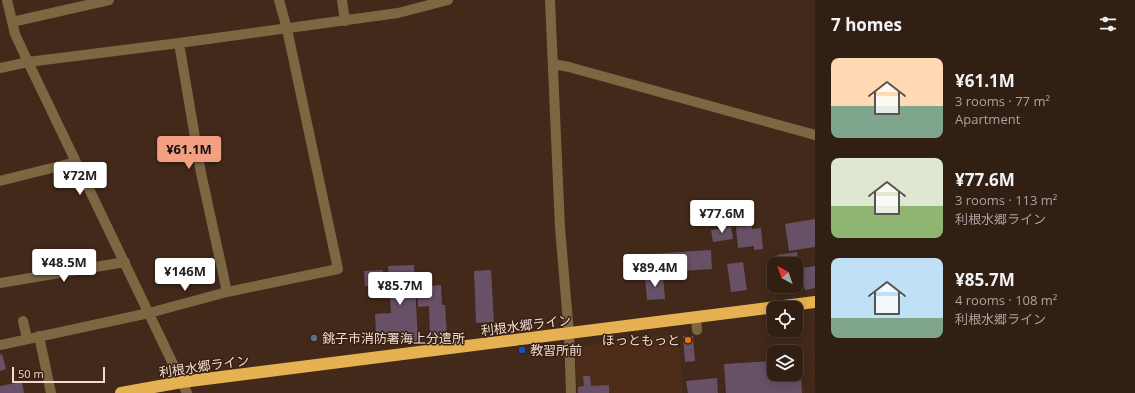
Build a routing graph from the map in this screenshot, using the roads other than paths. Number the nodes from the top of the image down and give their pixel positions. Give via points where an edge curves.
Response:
1 (7, 0) edge
2 (110, 0) edge
3 (280, 0) edge
4 (342, 0) edge
5 (448, 0) edge
6 (550, 0) edge
7 (345, 21) junction
8 (12, 22) junction
9 (287, 29) junction
10 (179, 43) junction
11 (28, 62) junction
12 (553, 64) junction
13 (0, 68) edge
14 (815, 135) edge
15 (76, 162) junction
16 (0, 181) edge
17 (125, 262) junction
18 (0, 283) edge
19 (227, 292) junction
20 (815, 302) edge
21 (149, 313) junction
22 (696, 317) junction
23 (23, 321) dead end
24 (697, 330) dead end
25 (568, 334) junction
26 (39, 336) junction
27 (27, 338) junction
28 (0, 345) edge
29 (185, 388) edge
30 (51, 393) edge
31 (121, 393) edge
32 (571, 393) edge

1 - 8 street
2 - 8 street
3 - 9 street
4 - 7 street
5 - 7 street via 398,13
6 - 12 street
7 - 9 street
8 - 11 street
9 - 10 street
9 - 19 street via 338,269
10 - 11 street
10 - 19 street via 201,173
11 - 13 street
11 - 15 street
12 - 14 street
12 - 25 street via 560,228
15 - 16 street
15 - 17 street
17 - 18 street
17 - 21 street
19 - 21 street
20 - 22 highway, 利根水郷ライン
21 - 26 street
21 - 29 street
22 - 24 street
22 - 25 highway, 利根水郷ライン
23 - 27 street
25 - 29 highway, 利根水郷ライン
25 - 32 street
26 - 27 street
26 - 30 street
27 - 28 street
29 - 31 highway, 利根水郷ライン

